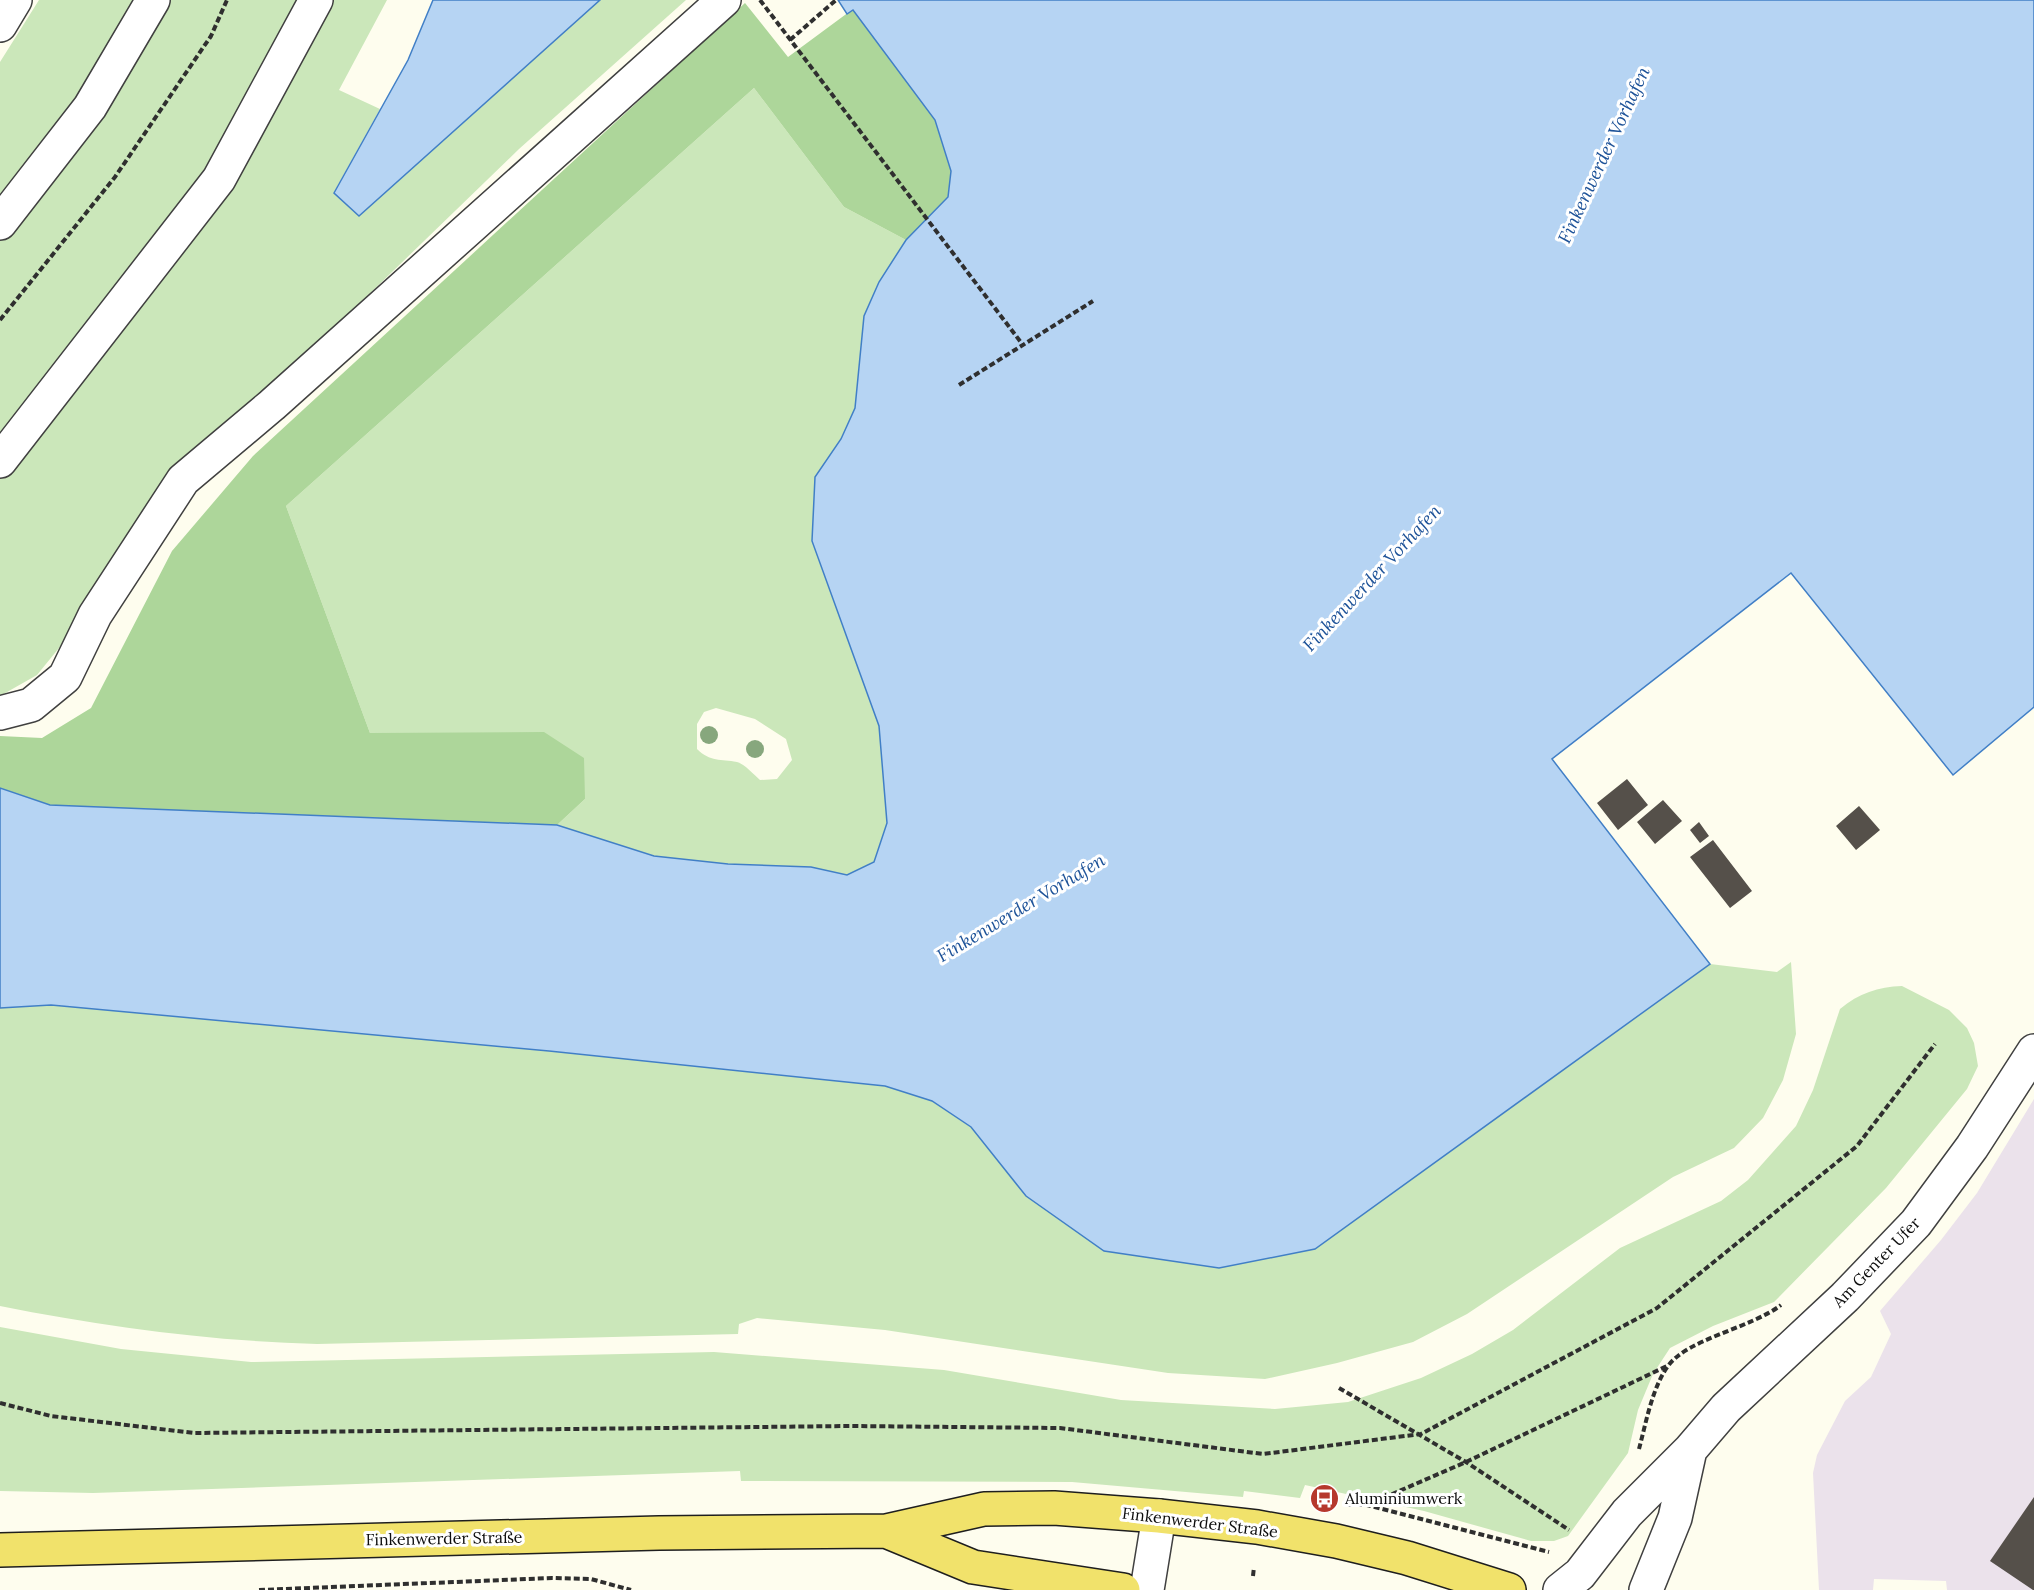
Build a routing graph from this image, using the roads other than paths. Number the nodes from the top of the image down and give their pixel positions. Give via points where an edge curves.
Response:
1 (15, 0) edge
2 (153, 0) edge
3 (316, 0) edge
4 (724, 0) edge
5 (0, 25) edge
6 (0, 223) edge
7 (0, 461) edge
8 (0, 713) edge
9 (2034, 1051) edge
10 (1690, 1450) junction
11 (1159, 1516) junction
12 (886, 1532) junction
13 (1, 1550) edge
14 (1123, 1590) edge
15 (1147, 1590) edge
16 (1509, 1590) edge
17 (1560, 1590) edge
18 (1646, 1590) edge

1 - 5 street
2 - 6 street via 90,107
3 - 7 street via 219,179
4 - 8 street via 183,480 95,615 65,677 31,705
9 - 10 street, Am Genter Ufer via 1972,1147 1916,1223 1845,1297 1726,1408
10 - 17 street, Am Genter Ufer via 1627,1513 1580,1574
10 - 18 street, Am Genter Ufer via 1675,1518
11 - 12 main road, Finkenwerder Straße via 1054,1508 984,1509
11 - 15 street
11 - 16 main road, Finkenwerder Straße via 1336,1540
12 - 13 main road, Finkenwerder Straße via 659,1533
12 - 14 main road, Finkenwerder Straße via 972,1567

